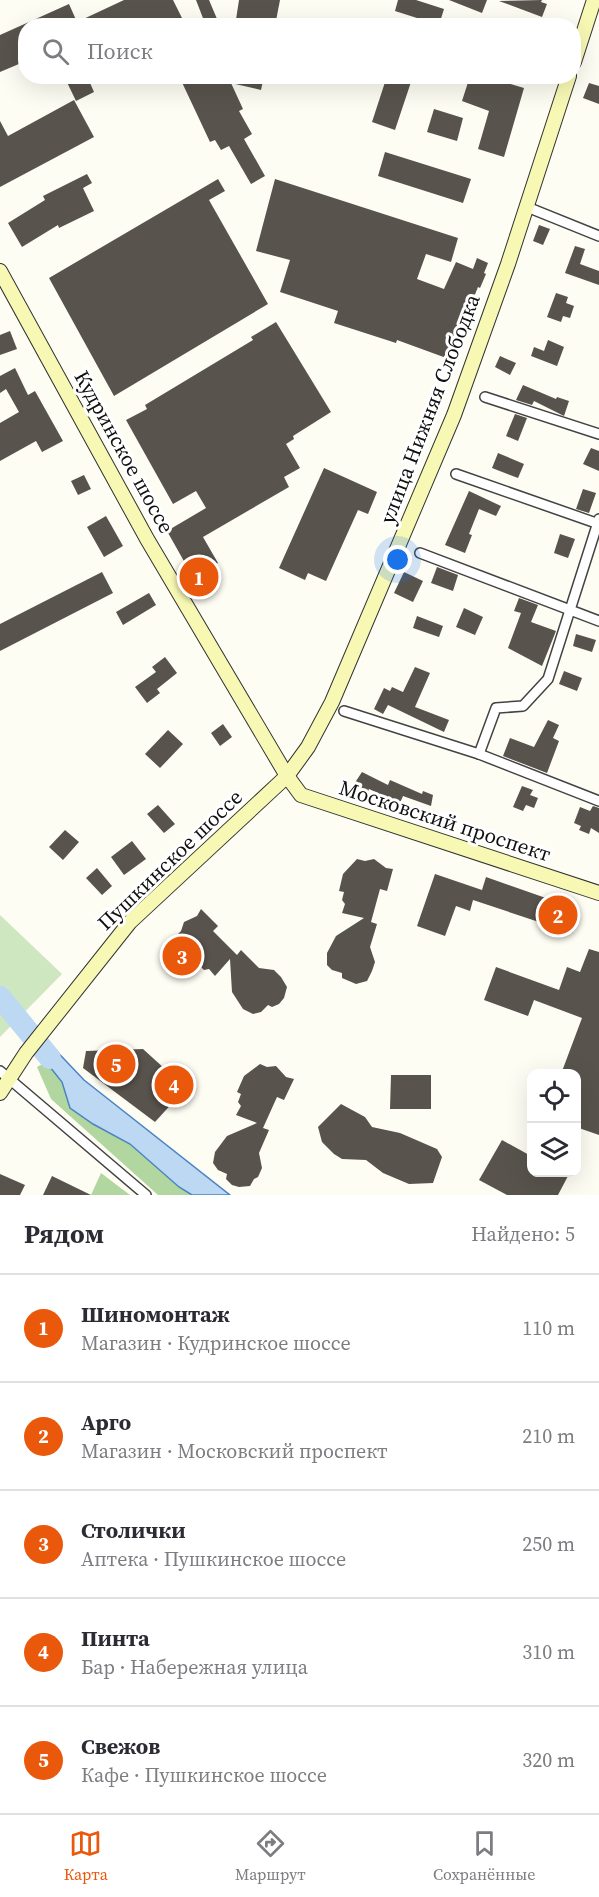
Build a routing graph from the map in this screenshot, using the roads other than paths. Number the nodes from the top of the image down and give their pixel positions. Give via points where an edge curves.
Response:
1 (594, 0) edge
2 (581, 38) edge
3 (566, 84) edge
4 (526, 207) junction
5 (599, 236) edge
6 (0, 271) edge
7 (485, 397) dead end
8 (599, 434) edge
9 (456, 474) dead end
10 (598, 522) edge
11 (420, 554) dead end
12 (570, 611) junction
13 (599, 621) edge
14 (344, 711) dead end
15 (479, 754) junction
16 (287, 776) junction
17 (599, 801) edge
18 (599, 893) edge
19 (4, 1075) edge
20 (0, 1093) edge
21 (146, 1195) edge

1 - 2 main road
3 - 4 main road, улица Нижняя Слободка
4 - 5 street
4 - 16 main road, улица Нижняя Слободка via 454,415 332,702
6 - 16 main road, Кудринское шоссе via 147,539
7 - 8 street
9 - 10 street
10 - 12 street
11 - 12 street
12 - 13 street
12 - 15 street via 548,679 523,706 496,708
14 - 15 street
15 - 17 street
16 - 18 main road, Московский проспект via 301,795
16 - 19 main road, Пушкинское шоссе via 130,922
19 - 20 main road, Пушкинское шоссе
19 - 21 street

